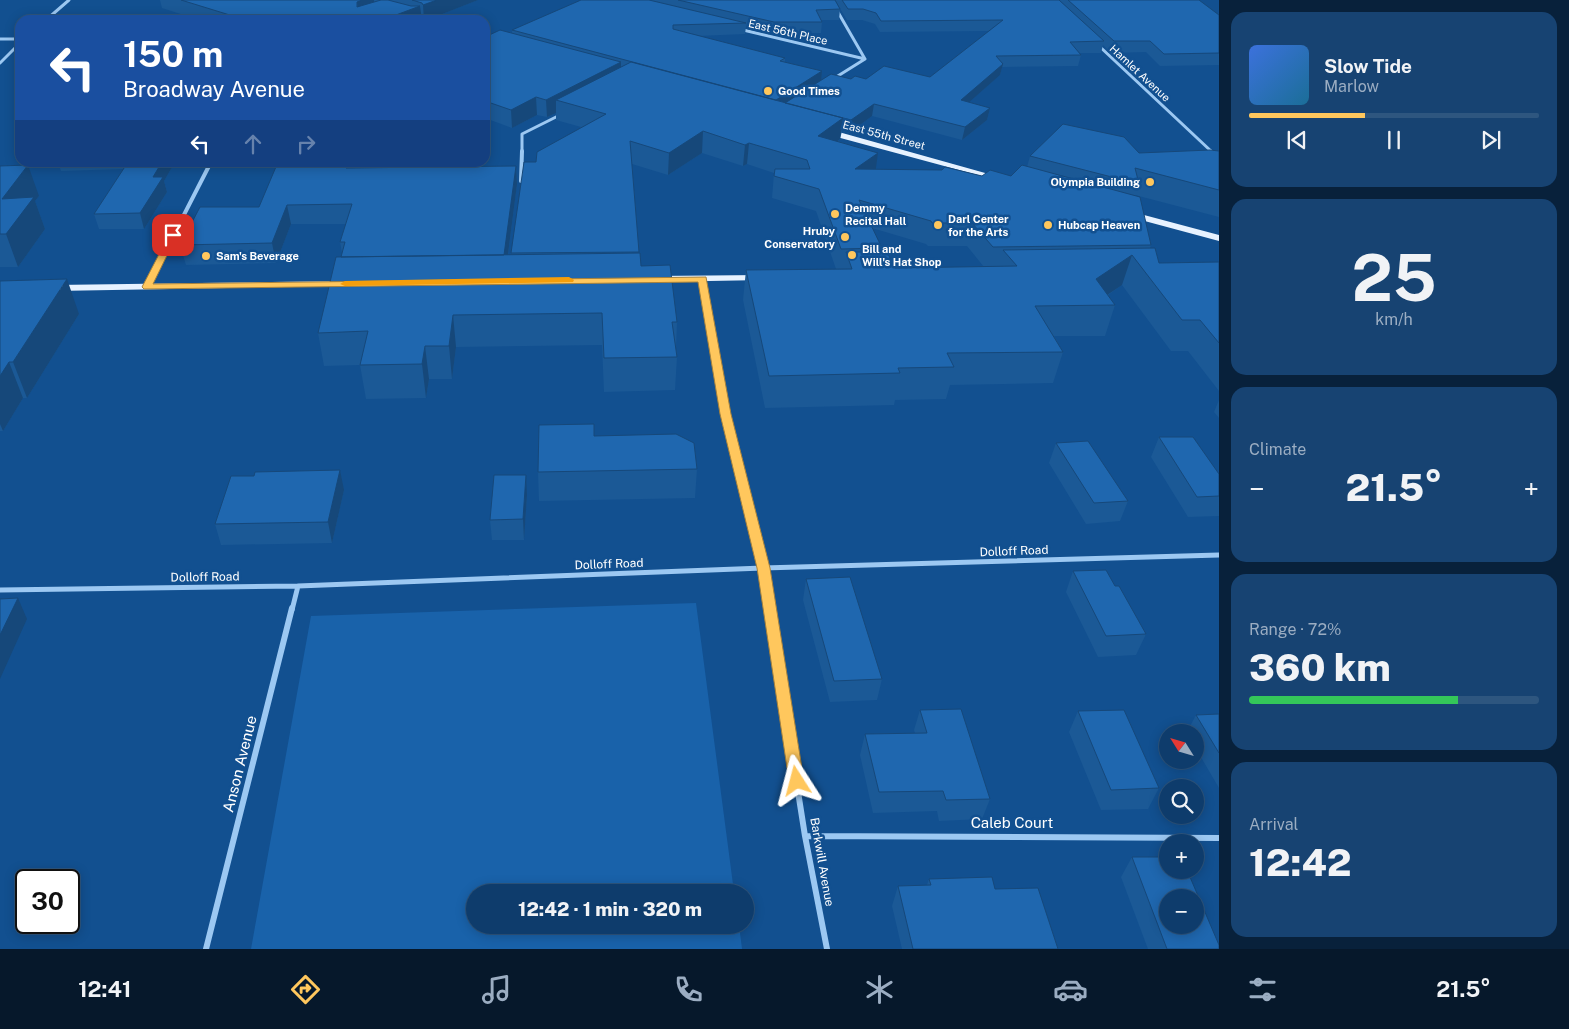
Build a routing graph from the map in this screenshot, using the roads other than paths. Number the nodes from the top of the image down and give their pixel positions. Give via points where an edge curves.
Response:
1 (69, 0) edge
2 (831, 0) edge
3 (52, 15) edge
4 (734, 28) edge
5 (0, 39) edge
6 (15, 39) edge
7 (1092, 40) edge
8 (15, 48) edge
9 (865, 59) junction
10 (0, 63) edge
11 (825, 84) edge
12 (563, 113) edge
13 (812, 127) edge
14 (1219, 159) edge
15 (207, 167) edge
16 (1011, 181) edge
17 (521, 183) edge
18 (1115, 210) edge
19 (1219, 238) edge
20 (768, 278) edge
21 (643, 279) edge
22 (702, 279) junction
23 (360, 283) edge
24 (147, 287) junction
25 (49, 288) edge
26 (1219, 555) edge
27 (763, 568) junction
28 (298, 586) junction
29 (0, 590) edge
30 (805, 836) junction
31 (1219, 838) edge
32 (206, 949) edge
33 (827, 949) edge

1 - 3 street
2 - 9 street
4 - 9 street, East 56th Place
5 - 6 street
7 - 14 street, Hamlet Avenue
8 - 10 street
9 - 11 street
12 - 17 street via 522,134
13 - 16 main road, East 55th Street
15 - 24 street
18 - 19 main road
20 - 22 main road
21 - 22 main road
22 - 27 street, Barkwill Avenue via 726,414
23 - 24 main road
24 - 25 main road
26 - 27 street, Dolloff Road
27 - 28 street, Dolloff Road
27 - 30 street, Barkwill Avenue
28 - 29 street, Dolloff Road
28 - 32 street, Anson Avenue
30 - 31 street, Caleb Court
30 - 33 street, Barkwill Avenue

